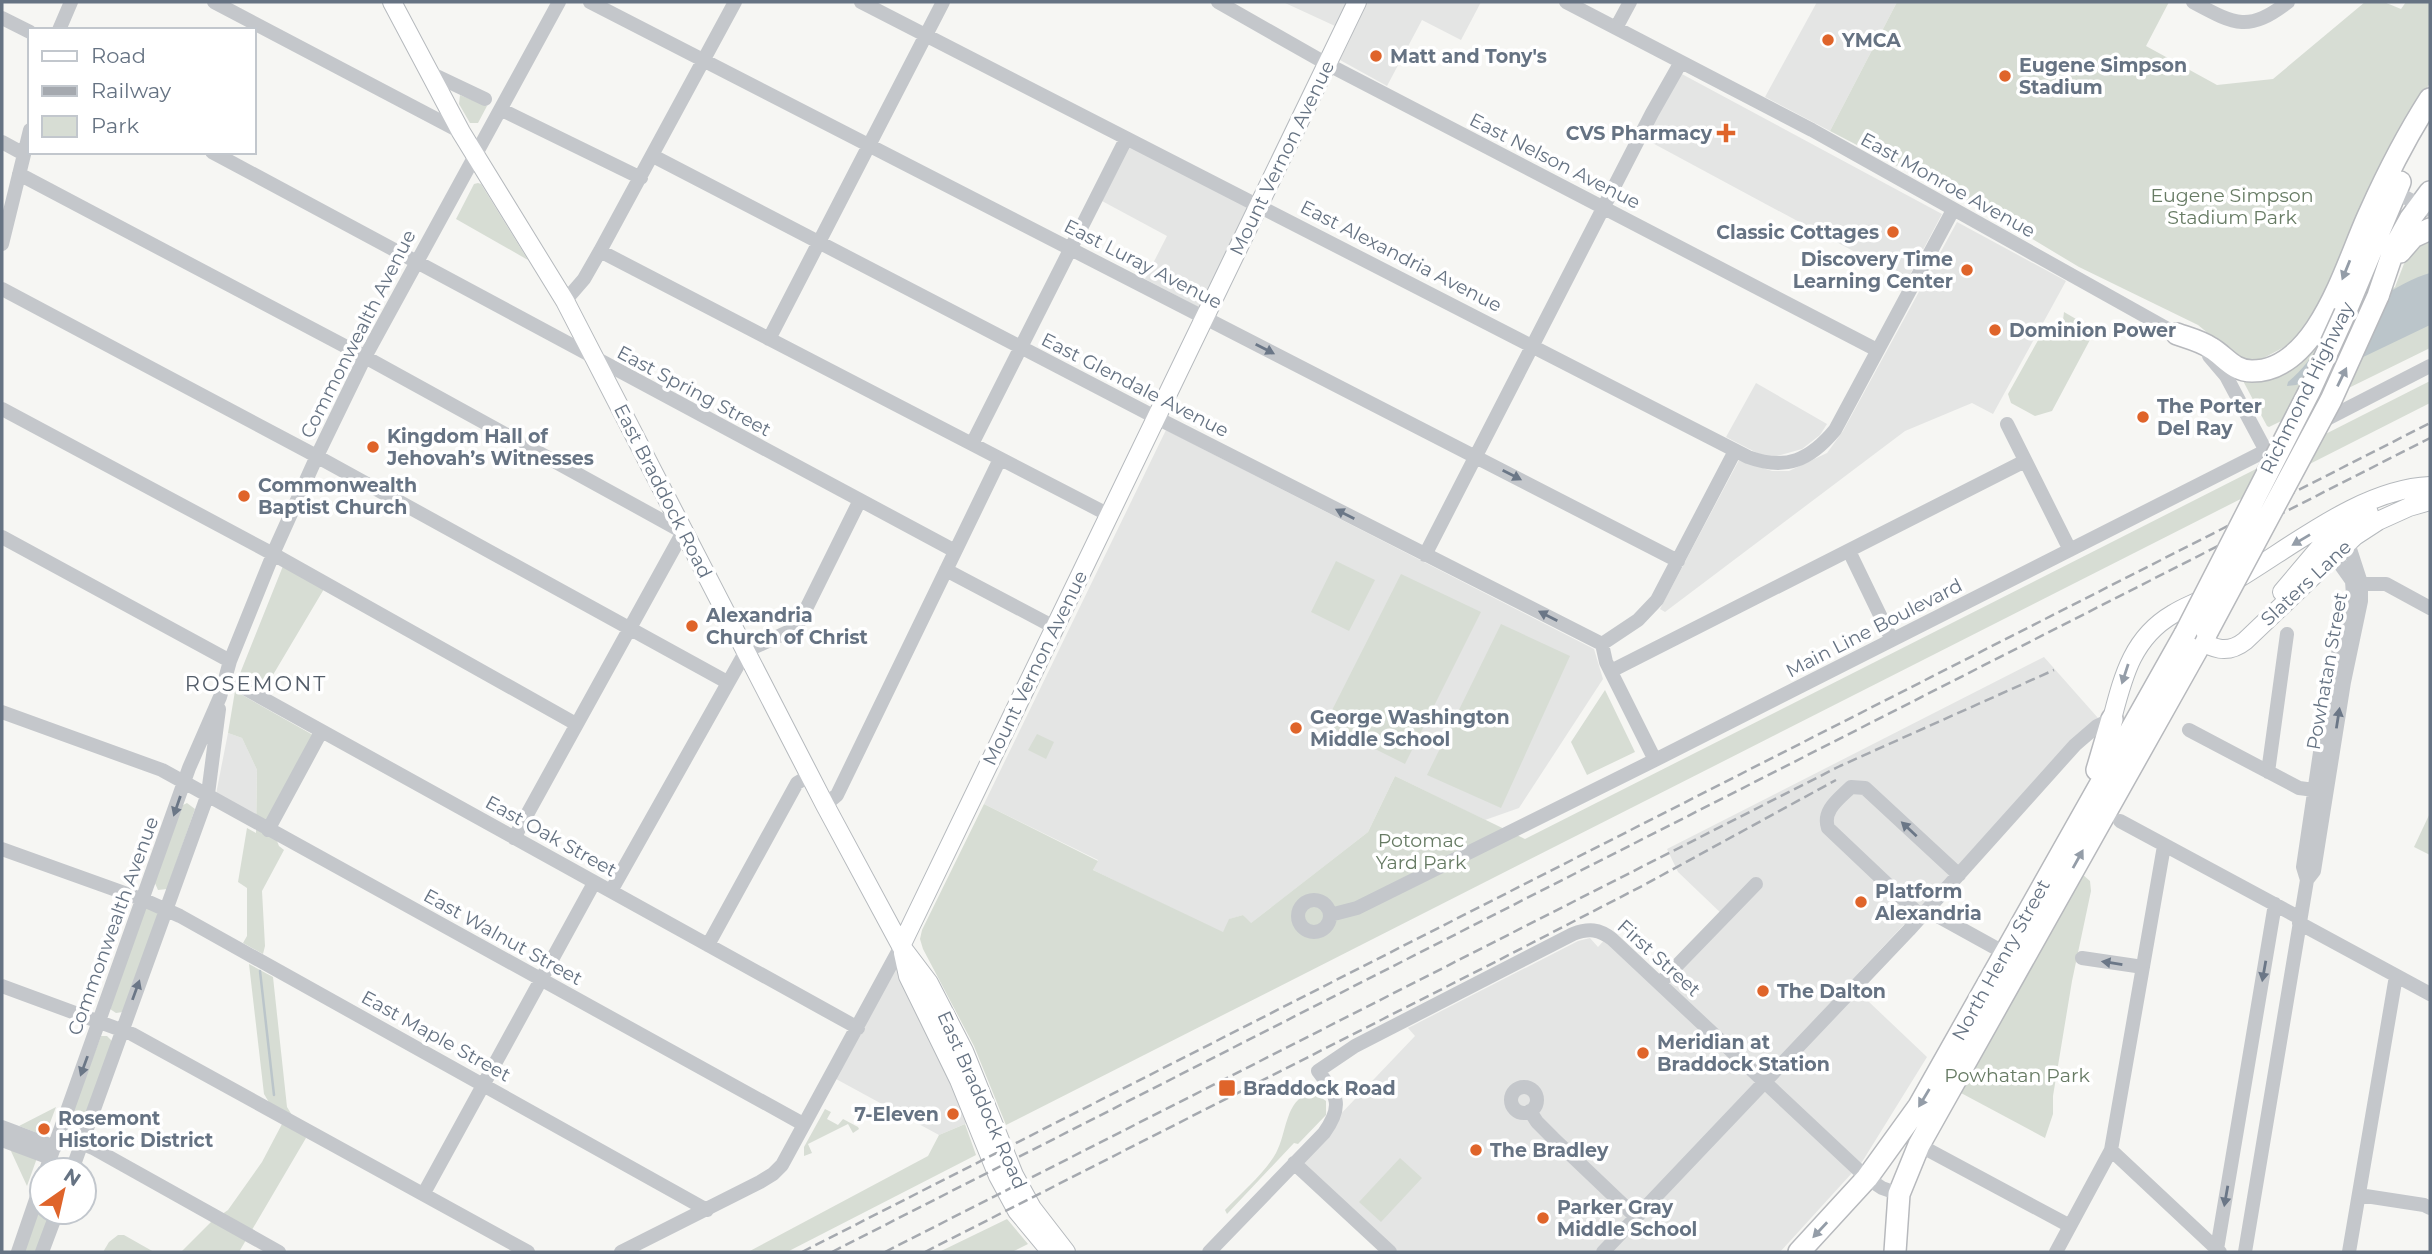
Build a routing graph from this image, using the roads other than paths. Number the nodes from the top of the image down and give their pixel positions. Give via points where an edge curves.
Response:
1 (71, 2) edge
2 (214, 2) edge
3 (559, 2) edge
4 (590, 2) edge
5 (735, 2) edge
6 (862, 2) edge
7 (943, 2) edge
8 (1218, 2) edge
9 (1357, 2) edge
10 (1566, 2) edge
11 (1630, 2) edge
12 (2193, 2) edge
13 (2288, 2) edge
14 (398, 6) edge
15 (2, 18) edge
16 (60, 28) edge
17 (1616, 28) junction
18 (28, 32) edge
19 (925, 35) junction
20 (703, 61) junction
21 (1681, 62) junction
22 (1327, 64) junction
23 (428, 72) junction
24 (485, 99) dead end
25 (2430, 99) edge
26 (502, 110) junction
27 (2430, 125) edge
28 (461, 132) junction
29 (28, 138) edge
30 (1126, 139) junction
31 (2, 142) edge
32 (869, 146) junction
33 (475, 153) junction
34 (24, 154) junction
35 (216, 154) edge
36 (653, 156) junction
37 (19, 174) junction
38 (641, 178) junction
39 (2395, 192) junction
40 (2427, 202) edge
41 (1259, 205) junction
42 (1604, 208) junction
43 (1953, 210) junction
44 (2430, 229) edge
45 (2, 244) edge
46 (819, 244) junction
47 (1072, 250) junction
48 (600, 251) junction
49 (417, 262) junction
50 (2390, 265) junction
51 (2, 289) edge
52 (565, 301) junction
53 (1205, 318) junction
54 (2177, 334) junction
55 (769, 339) junction
56 (1533, 345) junction
57 (1021, 348) junction
58 (1877, 351) junction
59 (365, 358) junction
60 (596, 360) junction
61 (2430, 366) edge
62 (2, 409) edge
63 (1157, 418) junction
64 (2007, 424) dead end
65 (972, 444) junction
66 (2266, 450) junction
67 (1735, 451) junction
68 (317, 456) junction
69 (1475, 456) junction
70 (1000, 459) junction
71 (2025, 461) junction
72 (2430, 487) edge
73 (860, 500) junction
74 (2430, 501) edge
75 (1110, 515) junction
76 (683, 532) junction
77 (2, 537) edge
78 (2340, 540) junction
79 (2070, 550) junction
80 (955, 551) junction
81 (1849, 551) junction
82 (273, 554) junction
83 (1425, 555) junction
84 (2334, 557) junction
85 (1678, 561) junction
86 (946, 570) junction
87 (2357, 584) junction
88 (2430, 608) edge
89 (1054, 627) junction
90 (630, 628) junction
91 (2287, 634) dead end
92 (2192, 639) junction
93 (1892, 640) junction
94 (1605, 642) junction
95 (746, 651) junction
96 (230, 662) junction
97 (1611, 671) junction
98 (226, 678) junction
99 (727, 682) junction
100 (220, 697) junction
101 (2, 712) edge
102 (2112, 719) junction
103 (576, 724) junction
104 (2189, 730) dead end
105 (321, 732) junction
106 (1655, 761) junction
107 (2267, 772) junction
108 (810, 776) junction
109 (185, 781) junction
110 (2320, 791) junction
111 (208, 794) junction
112 (825, 805) junction
113 (2120, 821) dead end
114 (268, 830) junction
115 (2071, 833) junction
116 (514, 838) junction
117 (2164, 846) junction
118 (2, 849) edge
119 (1959, 875) junction
120 (594, 883) junction
121 (1755, 884) dead end
122 (611, 891) junction
123 (144, 900) junction
124 (2275, 904) junction
125 (165, 909) junction
126 (1924, 914) junction
127 (1330, 915) dead end
128 (2300, 921) junction
129 (708, 945) junction
130 (901, 946) junction
131 (2013, 957) junction
132 (2082, 958) dead end
133 (2143, 967) junction
134 (2396, 976) junction
135 (542, 980) junction
136 (1660, 983) junction
137 (2, 986) edge
138 (2430, 994) edge
139 (100, 1022) junction
140 (858, 1028) junction
141 (121, 1030) junction
142 (1765, 1082) junction
143 (483, 1085) junction
144 (1530, 1111) dead end
145 (803, 1124) junction
146 (2, 1127) edge
147 (2, 1140) edge
148 (82, 1143) junction
149 (1919, 1145) junction
150 (2111, 1150) junction
151 (46, 1156) edge
152 (51, 1156) edge
153 (61, 1156) edge
154 (66, 1156) edge
155 (66, 1156) edge
156 (1294, 1163) junction
157 (1867, 1178) junction
158 (424, 1193) junction
159 (1899, 1194) junction
160 (2359, 1195) junction
161 (2428, 1205) edge
162 (707, 1210) junction
163 (1636, 1217) junction
164 (28, 1223) edge
165 (52, 1226) edge
166 (2070, 1226) junction
167 (2218, 1251) edge
168 (18, 1252) edge
169 (42, 1252) edge
170 (279, 1252) edge
171 (528, 1252) edge
172 (621, 1252) edge
173 (1051, 1252) edge
174 (1066, 1252) edge
175 (1209, 1252) edge
176 (1390, 1252) edge
177 (1603, 1252) edge
178 (1799, 1252) edge
179 (1895, 1252) edge
180 (2056, 1252) edge
181 (2245, 1252) edge
182 (2349, 1252) edge

1 - 16 street
2 - 28 street
3 - 26 street, Commonwealth Avenue
4 - 20 street, East Luray Avenue
5 - 20 street
6 - 19 street, East Alexandria Avenue
7 - 19 street
8 - 22 street, East Nelson Avenue
9 - 22 main road, Mount Vernon Avenue
10 - 17 street, East Monroe Avenue
11 - 17 street
12 - 13 street via 2227,19 2247,23 2265,18
14 - 23 main road, East Braddock Road
15 - 18 street
17 - 21 street, East Monroe Avenue
19 - 30 street, East Alexandria Avenue
19 - 32 street
20 - 32 street, East Luray Avenue
20 - 36 street
21 - 42 street
21 - 43 street, East Monroe Avenue
22 - 41 main road, Mount Vernon Avenue
22 - 42 street, East Nelson Avenue
23 - 24 street
23 - 28 main road, East Braddock Road
25 -> 54 highway via 2369,213 2329,307 2296,352 2264,369 2246,371 2212,348
26 - 33 street, Commonwealth Avenue
26 - 38 street
27 - 39 highway, Richmond Highway
28 - 33 main road, East Braddock Road
29 - 34 street
30 - 41 street, East Alexandria Avenue
30 - 47 street
31 - 34 street
32 - 46 street
32 - 47 street, East Luray Avenue
33 - 49 street, Commonwealth Avenue
33 - 52 main road, East Braddock Road
34 - 37 street
35 - 49 street, East Spring Street
36 - 38 street
36 - 46 street, East Glendale Avenue
37 - 45 street
37 - 59 street
38 - 48 street
39 - 40 street
39 - 92 highway, Richmond Highway, bridge via 2345,313
40 - 50 highway, Richmond Highway via 2395,246
41 - 53 main road, Mount Vernon Avenue
41 - 56 street, East Alexandria Avenue
42 - 56 street
42 - 58 street, East Nelson Avenue
43 - 54 street, East Monroe Avenue
43 - 58 street, East Alexandria Avenue
44 - 50 highway via 2413,237
46 - 55 street
46 - 57 street, East Glendale Avenue
47 - 53 street, East Luray Avenue
47 - 57 street
48 - 52 street
48 - 55 street
49 - 59 street, Commonwealth Avenue
49 - 60 street, East Spring Street
92 -> 50 highway, Richmond Highway, bridge via 2331,400
51 - 68 street
52 - 60 main road, East Braddock Road
53 - 63 main road, Mount Vernon Avenue
53 -> 69 street, East Luray Avenue
54 - 66 street, East Monroe Avenue via 2221,369
55 - 65 street
56 - 67 street, East Alexandria Avenue
56 - 69 street
57 - 63 street, East Glendale Avenue
57 - 65 street
58 - 67 street, East Alexandria Avenue via 1835,430 1816,450 1777,464
59 - 68 street, Commonwealth Avenue
59 - 76 street
60 - 73 street, East Spring Street
60 - 76 main road, East Braddock Road
61 - 66 street, Main Line Boulevard
62 - 82 street
63 - 75 main road, Mount Vernon Avenue
83 -> 63 street, East Glendale Avenue
64 - 71 street
65 - 70 street
66 - 79 street, Main Line Boulevard
67 - 85 street
68 - 82 street, Commonwealth Avenue
68 - 90 street
69 - 83 street
69 -> 85 street, East Luray Avenue
70 - 75 street
70 - 80 street
71 - 79 street
71 - 81 street
72 - 78 main road, Slaters Lane via 2375,509
72 -> 102 main road via 2375,498 2160,622 2131,657
73 - 80 street, East Spring Street
73 - 95 street via 800,621
74 - 78 main road, Slaters Lane
75 - 89 main road, Mount Vernon Avenue
76 - 90 street
76 - 95 main road, East Braddock Road
77 - 96 street
78 - 84 main road, Slaters Lane
78 - 87 street, Powhatan Street
78 - 92 main road, Slaters Lane via 2310,557 2243,633 2227,639
79 - 93 street, Main Line Boulevard
80 - 86 street
81 - 93 street
81 - 97 street
82 - 96 street, Commonwealth Avenue
82 - 103 street
94 -> 83 street, East Glendale Avenue
84 - 87 street, Powhatan Street
84 - 92 main road, Slaters Lane via 2240,645 2217,650
85 - 94 street via 1652,607
86 - 89 street
86 - 112 street via 837,795
87 - 88 street via 2386,584
87 - 110 street, Powhatan Street via 2358,623
89 - 130 main road, Mount Vernon Avenue
90 - 99 street
90 - 103 street
91 - 107 street
92 - 115 highway, North Henry Street
131 -> 92 highway, North Henry Street via 2160,713
93 - 106 street, Main Line Boulevard
94 - 97 street
95 - 99 street
95 - 108 main road, East Braddock Road
96 - 98 street, Commonwealth Avenue
97 - 106 street
98 - 100 street, Commonwealth Avenue
98 - 105 street, East Oak Street
99 - 122 street
100 - 109 street, Commonwealth Avenue
100 - 111 street, Commonwealth Avenue
101 - 109 street, East Walnut Street
102 - 115 highway via 2105,751
102 - 119 street via 2075,745
103 - 116 street
104 - 107 street
105 - 114 street
105 - 116 street, East Oak Street
106 - 127 street, Main Line Boulevard via 1357,908
107 - 110 street via 2299,788
108 - 112 main road, East Braddock Road
108 - 129 street via 797,783
109 - 111 street, East Walnut Street
109 -> 123 street, Commonwealth Avenue
110 - 128 street, Powhatan Street via 2314,871 2307,880
111 - 114 street, East Walnut Street
111 - 125 street, Commonwealth Avenue
112 - 130 main road, East Braddock Road
113 - 117 street
114 - 135 street, East Walnut Street
115 - 131 highway, North Henry Street
116 - 120 street, East Oak Street
117 - 124 street
117 - 133 street
118 - 123 street, East Maple Street
119 - 126 street
119 -> 126 street via 1865,788 1851,787 1827,811 1828,828
120 - 122 street, East Oak Street
120 - 135 street
121 - 136 street
122 - 129 street, East Oak Street
123 - 125 street, East Maple Street
123 - 139 street, Commonwealth Avenue
124 - 128 street
124 -> 167 street
141 -> 125 street, Commonwealth Avenue
125 - 143 street, East Maple Street
126 - 131 street
126 - 142 street
128 - 134 street
128 - 181 street, Powhatan Street
129 - 140 street, East Oak Street
130 - 140 street, Mount Vernon Avenue
130 - 173 main road, East Braddock Road via 908,976 959,1080 998,1176 1017,1211
130 - 174 main road, East Braddock Road via 929,984 964,1051 1020,1186
131 - 149 highway, North Henry Street
131 -> 157 highway, North Henry Street via 1919,1106
133 -> 132 street
133 - 150 street
134 - 138 street
134 - 160 street
135 - 143 street
135 - 145 street, East Walnut Street
136 - 142 street, First Street
136 - 156 street, First Street via 1609,936 1585,930 1354,1046 1318,1071 1335,1096 1336,1115
137 - 139 street
139 - 141 street
139 -> 153 street, Commonwealth Avenue
140 - 145 street, Mount Vernon Avenue
141 - 148 street, Commonwealth Avenue
141 - 158 street
142 - 157 street, First Street
142 - 163 street
143 - 158 street
143 - 162 street, East Maple Street
144 - 163 street
145 - 162 street, Mount Vernon Avenue via 773,1174
146 - 152 street
147 - 151 street
148 - 154 street
148 - 155 street, Commonwealth Avenue
148 - 170 street
149 - 159 highway, North Henry Street
149 - 166 street
150 - 166 street
150 - 167 street
156 - 175 street
156 - 176 street
157 - 159 street, First Street
157 -> 178 highway, North Henry Street
158 - 171 street
159 - 179 highway, North Henry Street
160 - 161 street
160 - 182 street
162 - 172 street, Mount Vernon Avenue
163 - 177 street
164 - 168 street
165 - 169 street
166 - 180 street

